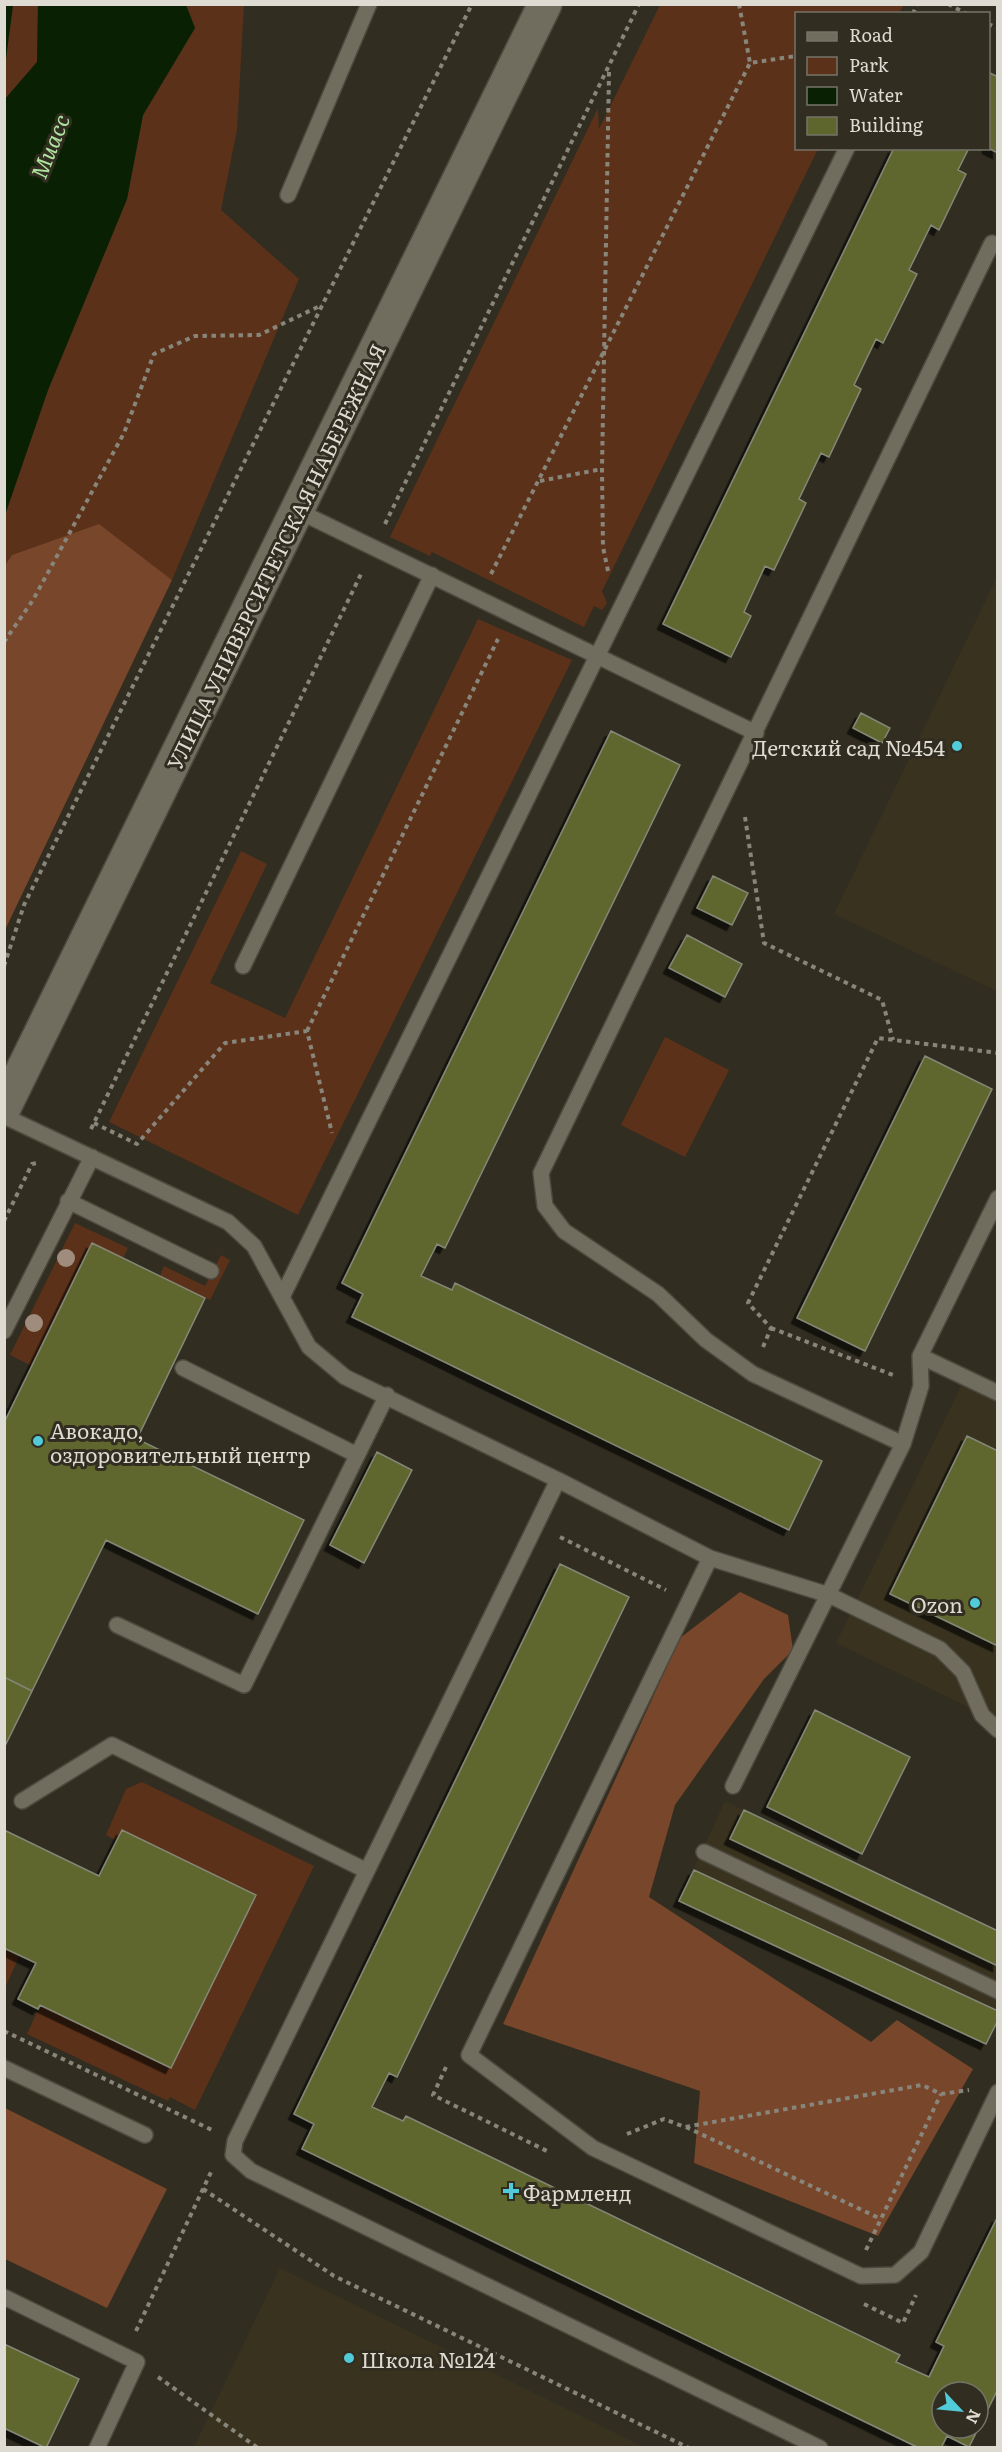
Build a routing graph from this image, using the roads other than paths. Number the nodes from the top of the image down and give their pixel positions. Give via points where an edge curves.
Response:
1 (369, 4) edge
2 (545, 4) edge
3 (846, 150) edge
4 (288, 195) dead end
5 (998, 246) edge
6 (298, 511) junction
7 (432, 575) junction
8 (597, 657) junction
9 (756, 733) junction
10 (243, 966) dead end
11 (4, 1108) edge
12 (4, 1116) edge
13 (86, 1154) junction
14 (998, 1198) edge
15 (68, 1201) junction
16 (991, 1228) edge
17 (211, 1271) dead end
18 (282, 1297) junction
19 (4, 1331) edge
20 (920, 1356) junction
21 (183, 1368) dead end
22 (998, 1393) edge
23 (387, 1395) junction
24 (903, 1444) junction
25 (357, 1455) junction
26 (558, 1480) junction
27 (710, 1558) junction
28 (829, 1595) junction
29 (117, 1624) dead end
30 (998, 1730) edge
31 (733, 1786) dead end
32 (21, 1801) dead end
33 (704, 1852) dead end
34 (365, 1870) junction
35 (998, 1991) edge
36 (4, 2068) edge
37 (998, 2092) edge
38 (145, 2135) dead end
39 (4, 2297) edge
40 (97, 2448) edge
41 (820, 2448) edge

1 - 4 lane
2 - 6 main road, УЛИЦА УНИВЕРСИТЕТСКАЯ НАБЕРЕЖНАЯ
3 - 8 lane
5 - 9 lane via 992,243
6 - 7 lane
6 - 11 main road, УЛИЦА УНИВЕРСИТЕТСКАЯ НАБЕРЕЖНАЯ
7 - 8 lane
7 - 10 lane
8 - 9 lane
8 - 18 lane
9 - 24 lane via 541,1173 545,1206 564,1231 658,1294 706,1340 753,1374
12 - 13 lane
13 - 15 lane
13 - 18 lane via 228,1222 255,1246
14 - 16 lane
15 - 17 lane
15 - 19 lane
16 - 20 lane
18 - 23 lane via 309,1347 345,1377
20 - 22 lane
20 - 24 lane via 921,1386
21 - 25 lane
23 - 25 lane
23 - 26 lane
24 - 28 lane
25 - 29 lane via 244,1685
26 - 27 lane
26 - 34 lane
27 - 28 lane
27 - 37 lane via 469,2055 593,2148 861,2276 895,2275 921,2252
28 - 30 lane via 940,1649 963,1672 982,1715
28 - 31 lane
32 - 34 lane via 112,1745
33 - 35 lane
34 - 41 lane via 234,2148 251,2171
36 - 38 lane
39 - 40 lane via 130,2359

